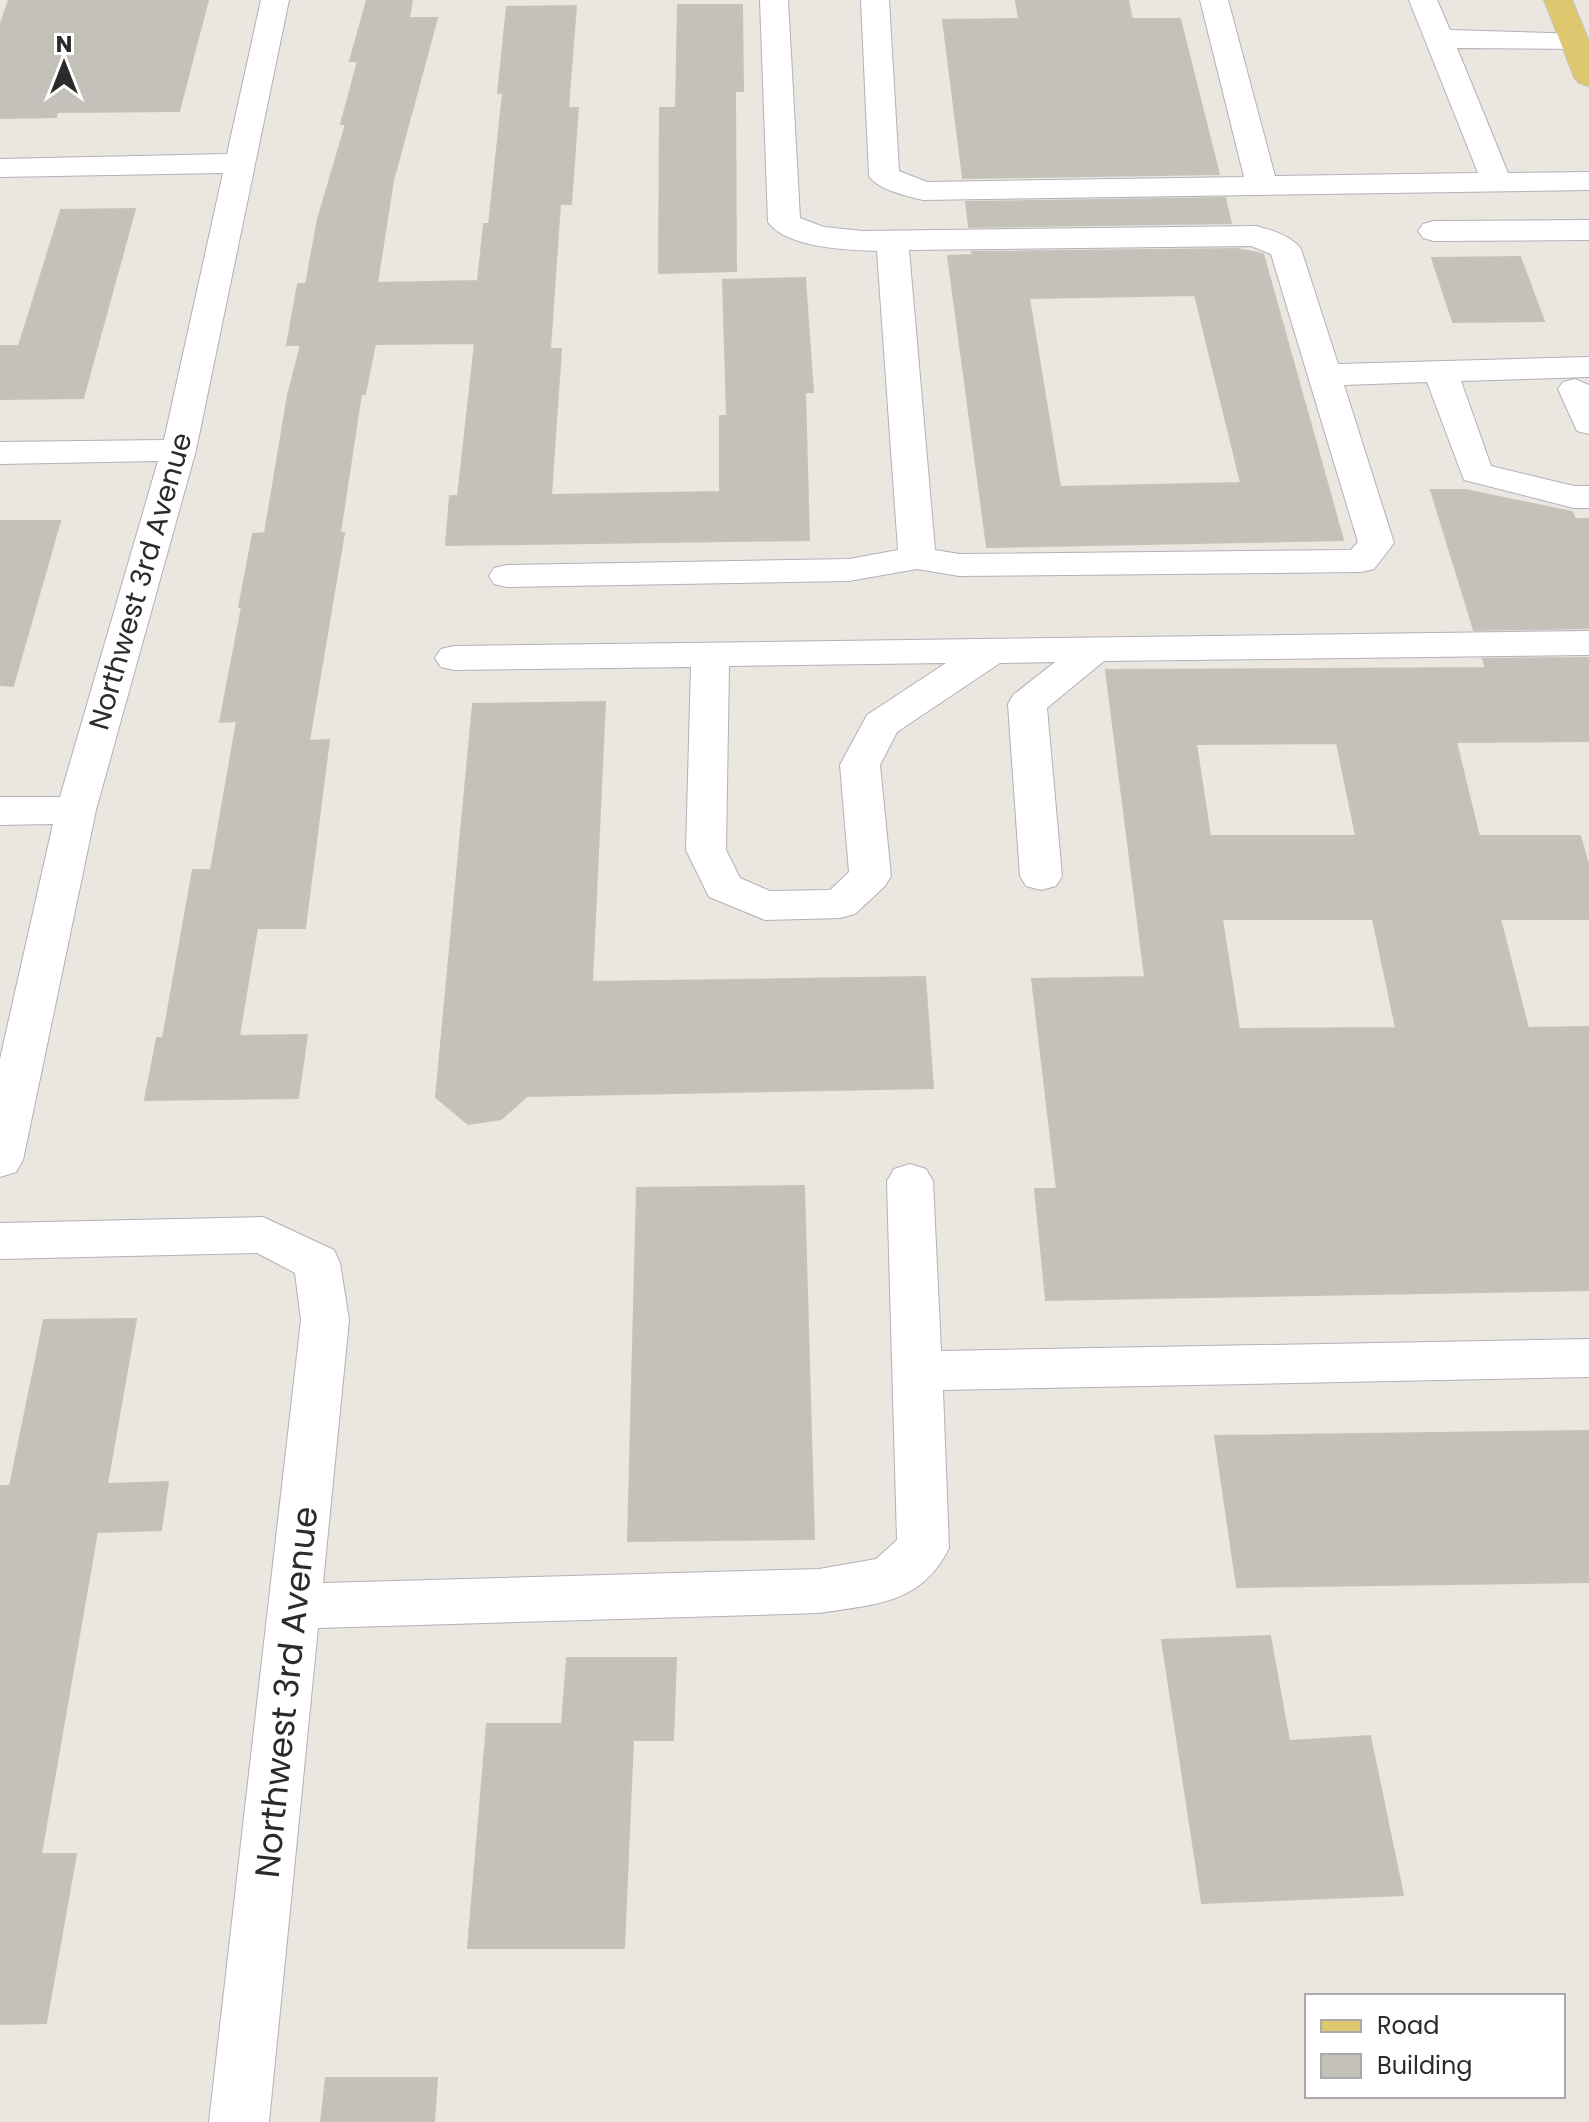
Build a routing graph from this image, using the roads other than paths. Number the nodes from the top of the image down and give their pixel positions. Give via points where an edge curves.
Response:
1 (275, 0) edge
2 (774, 0) edge
3 (875, 0) edge
4 (1214, 0) edge
5 (1423, 0) edge
6 (1558, 0) edge
7 (1444, 53) junction
8 (1583, 57) edge
9 (240, 163) junction
10 (0, 168) edge
11 (1589, 181) edge
12 (1497, 183) junction
13 (1262, 186) junction
14 (1589, 230) edge
15 (1434, 231) dead end
16 (892, 241) junction
17 (1444, 382) junction
18 (1584, 382) edge
19 (1326, 385) junction
20 (1589, 424) edge
21 (179, 450) junction
22 (0, 453) edge
23 (1589, 497) edge
24 (917, 558) junction
25 (507, 576) dead end
26 (1589, 643) edge
27 (1095, 649) junction
28 (992, 651) junction
29 (710, 654) junction
30 (454, 658) dead end
31 (76, 810) junction
32 (0, 811) edge
33 (1041, 876) dead end
34 (0, 1160) edge
35 (910, 1181) dead end
36 (0, 1241) edge
37 (1589, 1358) edge
38 (918, 1371) junction
39 (295, 1606) junction
40 (239, 2122) edge

1 - 9 street, Northwest 3rd Avenue
2 - 16 street via 784,222 803,233 844,241
3 - 13 street via 884,176 923,191
4 - 13 street
5 - 7 street
6 - 8 main road
7 - 8 street
7 - 12 street
9 - 10 street
9 - 21 street, Northwest 3rd Avenue
11 - 12 street
12 - 13 street
14 - 15 street
16 - 19 street via 1256,236 1285,249
16 - 24 street
17 - 18 street
17 - 19 street
17 - 23 street via 1476,473
18 - 20 street
19 - 24 street via 1376,543 1361,561 959,565
21 - 22 street
21 - 31 street, Northwest 3rd Avenue
24 - 25 street via 849,570
26 - 27 street
27 - 28 street
27 - 33 street via 1027,704
28 - 29 street
28 - 29 street via 881,724 860,765 870,876 840,904 765,906 724,887 706,850
29 - 30 street
31 - 32 street
31 - 34 street, Northwest 3rd Avenue
35 - 38 street
36 - 39 street, Northwest 3rd Avenue via 263,1235 317,1263 325,1320
37 - 38 street
38 - 39 street via 923,1548 890,1579 819,1591
39 - 40 street, Northwest 3rd Avenue

